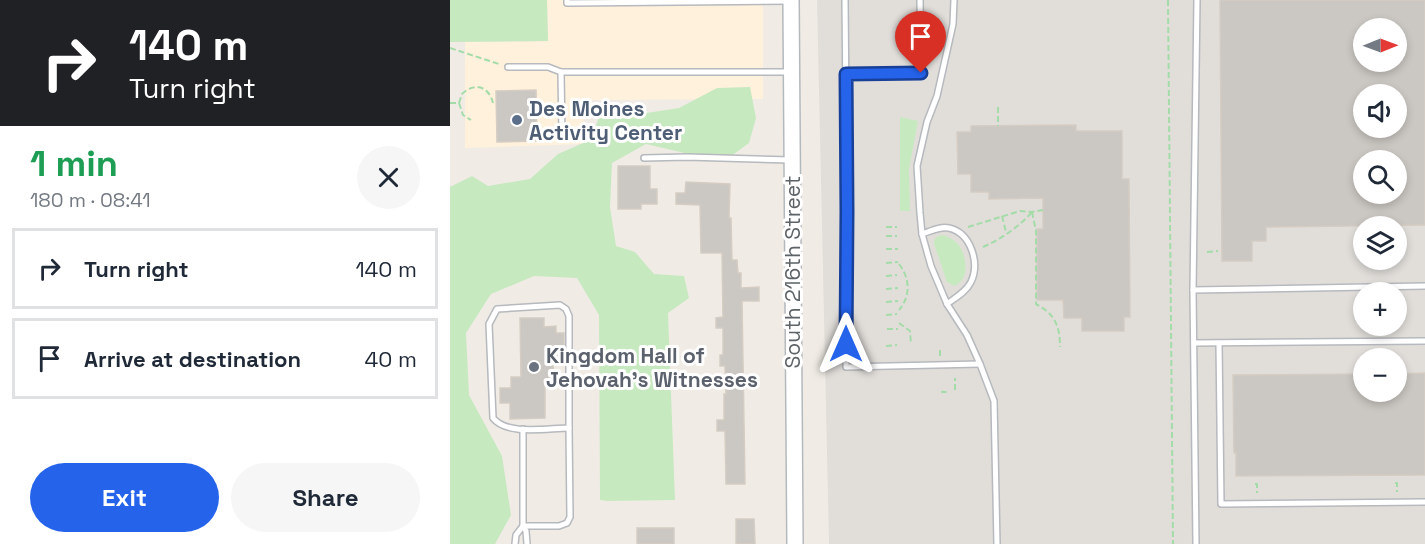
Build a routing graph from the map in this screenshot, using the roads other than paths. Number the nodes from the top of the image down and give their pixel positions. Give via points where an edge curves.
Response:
1 (567, 0) edge
2 (791, 0) edge
3 (845, 0) edge
4 (920, 0) edge
5 (954, 0) edge
6 (1197, 0) edge
7 (735, 1) edge
8 (508, 67) road end
9 (561, 72) junction
10 (792, 72) junction
11 (846, 74) junction
12 (562, 137) dead end
13 (644, 158) dead end
14 (792, 160) junction
15 (922, 234) junction
16 (1425, 286) edge
17 (1193, 290) junction
18 (947, 304) junction
19 (1425, 341) edge
20 (1194, 343) junction
21 (1219, 343) junction
22 (980, 364) junction
23 (569, 428) junction
24 (523, 429) junction
25 (1425, 502) edge
26 (523, 526) junction
27 (516, 544) edge
28 (527, 544) edge
29 (795, 544) edge
30 (997, 544) edge
31 (1196, 544) edge

1 - 7 lane
2 - 7 lane
2 - 10 main road, South 216th Street
3 - 11 lane
4 - 11 lane via 921,73
5 - 15 lane via 953,24 937,96 917,166
6 - 17 lane
8 - 9 lane via 548,67
9 - 10 lane
9 - 12 lane
10 - 14 main road, South 216th Street
11 - 22 lane via 846,367
13 - 14 lane
14 - 29 main road, South 216th Street
15 - 18 lane
15 - 18 lane via 948,228 969,242 974,265 972,280
16 - 17 lane
17 - 20 lane
18 - 22 lane
19 - 21 lane
20 - 21 lane
20 - 31 lane
21 - 25 lane via 1221,504
22 - 30 lane via 994,401
23 - 24 lane
23 - 24 lane via 568,316 560,305 497,309 489,324 493,418 498,425
23 - 26 lane via 570,517 559,526
24 - 26 lane
26 - 27 lane via 516,535
26 - 28 lane

